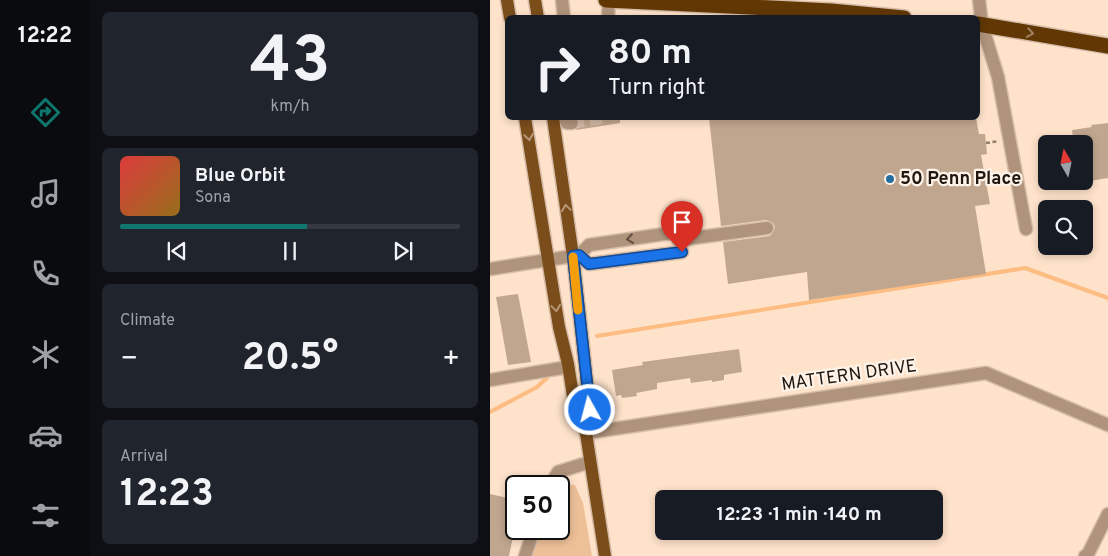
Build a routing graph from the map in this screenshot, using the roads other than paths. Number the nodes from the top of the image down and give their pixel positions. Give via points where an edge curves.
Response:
1 (507, 0) edge
2 (535, 0) edge
3 (562, 0) edge
4 (608, 0) edge
5 (979, 0) edge
6 (510, 15) edge
7 (538, 15) edge
8 (564, 15) edge
9 (608, 15) edge
10 (873, 15) edge
11 (980, 15) edge
12 (980, 24) edge
13 (1108, 46) edge
14 (526, 120) edge
15 (553, 120) edge
16 (767, 228) dead end
17 (1026, 229) dead end
18 (680, 241) junction
19 (576, 256) junction
20 (549, 260) junction
21 (490, 269) edge
22 (568, 367) junction
23 (490, 380) edge
24 (1108, 424) edge
25 (586, 433) junction
26 (590, 462) junction
27 (556, 475) edge
28 (1108, 514) edge
29 (530, 540) edge
30 (525, 556) edge
31 (605, 556) edge
32 (1085, 556) edge

1 - 6 main road
2 - 7 main road
3 - 8 street
4 - 9 street
4 - 10 highway
5 - 11 street
12 -> 13 highway
12 - 17 street via 998,76
14 -> 20 main road
19 -> 15 main road
16 - 18 street
18 -> 19 street via 588,245
18 - 19 street via 589,264
19 - 20 street
19 - 25 main road via 590,410
20 - 21 street
20 -> 22 main road
22 - 23 street
22 - 25 main road via 576,415
24 - 25 street, MATTERN DRIVE via 986,373
25 - 26 main road
26 - 27 street
26 - 31 main road
28 - 32 street
29 - 30 street

